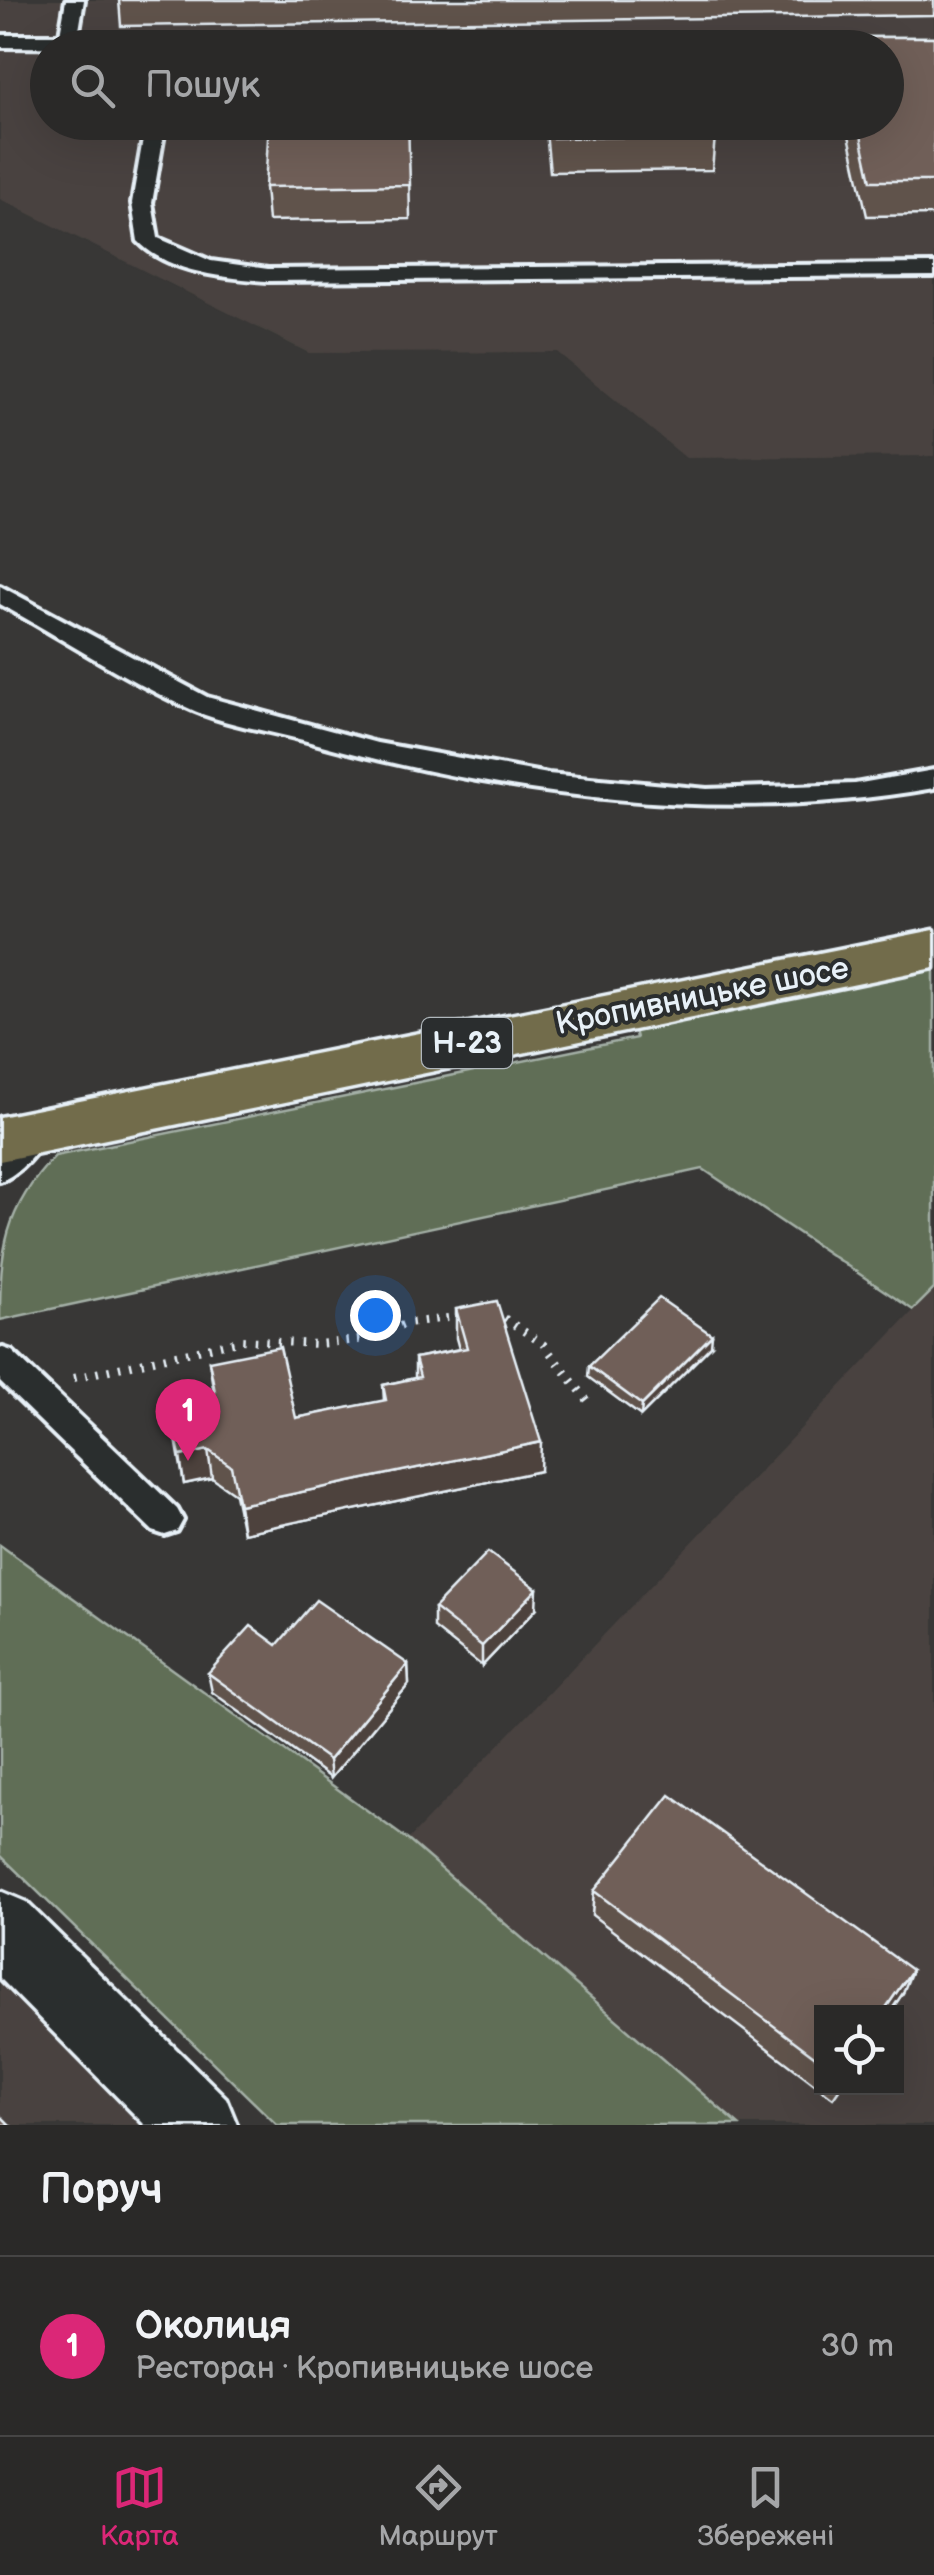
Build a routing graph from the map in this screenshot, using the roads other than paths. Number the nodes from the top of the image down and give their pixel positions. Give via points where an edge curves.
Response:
1 (75, 0) edge
2 (70, 30) edge
3 (0, 41) edge
4 (30, 41) edge
5 (153, 140) edge
6 (934, 270) edge
7 (0, 594) edge
8 (934, 780) edge
9 (934, 949) edge
10 (11, 1147) edge
11 (0, 1361) edge
12 (165, 1520) dead end
13 (0, 1927) edge
14 (199, 2125) edge

1 - 2 lane
3 - 4 lane
5 - 6 lane via 142,204 148,240 180,261 219,272
7 - 8 lane via 198,703 377,752 548,782 707,798 855,793
9 - 10 main road, Кропивницьке шосе / Н-23
11 - 12 lane
13 - 14 street

